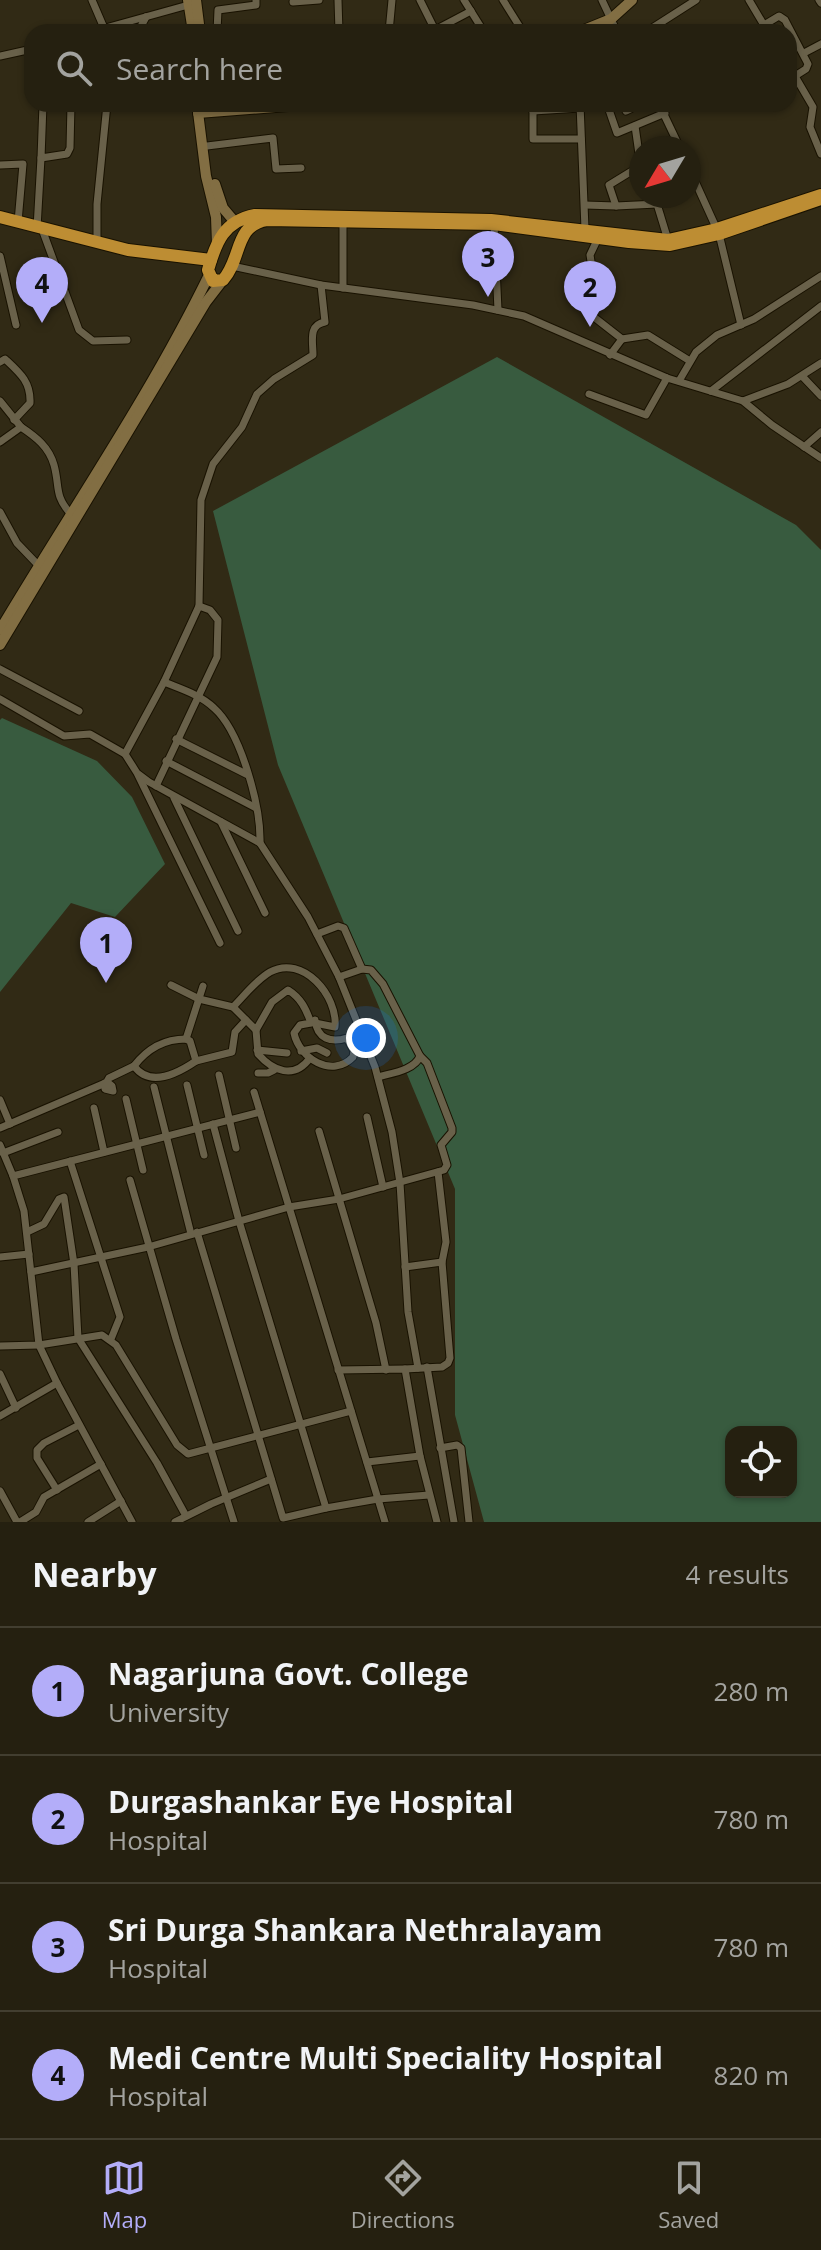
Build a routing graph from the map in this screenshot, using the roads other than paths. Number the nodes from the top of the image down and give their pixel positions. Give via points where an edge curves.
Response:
1 (92, 0) edge
2 (256, 0) edge
3 (319, 0) edge
4 (338, 0) edge
5 (392, 0) edge
6 (420, 0) edge
7 (464, 0) edge
8 (503, 0) edge
9 (602, 0) edge
10 (632, 0) edge
11 (696, 0) edge
12 (749, 0) edge
13 (193, 2) edge
14 (293, 2) edge
15 (471, 11) junction
16 (146, 17) junction
17 (102, 24) edge
18 (119, 24) edge
19 (142, 24) edge
20 (193, 24) edge
21 (198, 24) edge
22 (217, 24) edge
23 (339, 24) edge
24 (390, 24) edge
25 (432, 24) edge
26 (448, 24) edge
27 (479, 24) edge
28 (518, 24) edge
29 (605, 24) edge
30 (606, 24) edge
31 (658, 24) edge
32 (763, 24) edge
33 (771, 24) edge
34 (787, 24) edge
35 (797, 41) edge
36 (821, 44) edge
37 (24, 51) edge
38 (804, 53) junction
39 (0, 56) edge
40 (797, 75) edge
41 (797, 79) edge
42 (817, 108) edge
43 (43, 112) edge
44 (71, 112) edge
45 (106, 112) edge
46 (201, 112) edge
47 (201, 112) edge
48 (533, 112) edge
49 (580, 112) edge
50 (610, 112) edge
51 (665, 113) joint
52 (635, 126) junction
53 (636, 136) edge
54 (675, 136) edge
55 (581, 139) junction
56 (207, 146) junction
57 (821, 154) edge
58 (41, 158) junction
59 (0, 165) edge
60 (301, 168) dead end
61 (629, 174) edge
62 (701, 194) edge
63 (821, 197) edge
64 (629, 204) edge
65 (585, 205) junction
66 (616, 206) junction
67 (658, 208) edge
68 (0, 217) edge
69 (234, 221) junction
70 (18, 222) junction
71 (343, 222) junction
72 (494, 224) junction
73 (39, 228) junction
74 (585, 229) junction
75 (718, 232) junction
76 (241, 236) junction
77 (599, 236) junction
78 (668, 240) junction
79 (97, 243) junction
80 (216, 247) junction
81 (0, 256) edge
82 (232, 266) junction
83 (209, 268) junction
84 (821, 276) edge
85 (223, 280) junction
86 (321, 285) junction
87 (343, 288) junction
88 (821, 306) edge
89 (498, 310) junction
90 (16, 325) dead end
91 (741, 325) junction
92 (622, 339) junction
93 (127, 340) dead end
94 (610, 355) junction
95 (690, 361) junction
96 (0, 362) edge
97 (821, 363) edge
98 (802, 376) junction
99 (667, 378) junction
100 (679, 381) junction
101 (711, 391) junction
102 (589, 394) dead end
103 (821, 396) edge
104 (0, 401) edge
105 (743, 401) junction
106 (14, 420) junction
107 (21, 427) junction
108 (821, 432) edge
109 (0, 442) edge
110 (804, 447) junction
111 (821, 458) edge
112 (0, 512) edge
113 (70, 513) junction
114 (5, 521) junction
115 (0, 530) edge
116 (39, 566) junction
117 (199, 606) junction
118 (0, 630) edge
119 (0, 645) edge
120 (0, 669) edge
121 (164, 682) junction
122 (198, 697) junction
123 (0, 699) edge
124 (79, 711) dead end
125 (176, 739) junction
126 (125, 754) junction
127 (166, 761) junction
128 (137, 773) junction
129 (246, 774) junction
130 (156, 786) junction
131 (173, 796) junction
132 (257, 808) junction
133 (220, 820) junction
134 (260, 843) junction
135 (265, 913) dead end
136 (238, 931) dead end
137 (317, 934) junction
138 (220, 943) dead end
139 (362, 969) junction
140 (339, 977) junction
141 (171, 985) dead end
142 (203, 986) dead end
143 (199, 999) junction
144 (233, 1007) junction
145 (246, 1020) junction
146 (313, 1025) junction
147 (256, 1030) junction
148 (186, 1039) junction
149 (257, 1050) junction
150 (301, 1051) junction
151 (273, 1053) junction
152 (287, 1053) dead end
153 (327, 1053) dead end
154 (420, 1056) junction
155 (310, 1058) junction
156 (196, 1061) junction
157 (134, 1066) junction
158 (278, 1071) junction
159 (258, 1073) dead end
160 (219, 1075) dead end
161 (378, 1077) junction
162 (187, 1085) dead end
163 (154, 1087) dead end
164 (254, 1092) dead end
165 (126, 1099) dead end
166 (0, 1100) edge
167 (94, 1108) dead end
168 (260, 1112) junction
169 (367, 1117) dead end
170 (230, 1120) junction
171 (10, 1124) junction
172 (213, 1124) junction
173 (0, 1128) edge
174 (199, 1128) junction
175 (319, 1131) dead end
176 (58, 1132) dead end
177 (166, 1136) junction
178 (136, 1144) junction
179 (236, 1148) dead end
180 (1, 1149) edge
181 (104, 1152) junction
182 (204, 1155) dead end
183 (70, 1161) junction
184 (143, 1170) dead end
185 (438, 1172) junction
186 (13, 1176) junction
187 (130, 1180) dead end
188 (400, 1183) junction
189 (383, 1187) junction
190 (339, 1199) junction
191 (289, 1207) junction
192 (239, 1221) junction
193 (27, 1232) junction
194 (194, 1233) junction
195 (148, 1247) junction
196 (29, 1254) junction
197 (0, 1257) edge
198 (102, 1258) junction
199 (442, 1262) junction
200 (74, 1264) junction
201 (405, 1267) junction
202 (31, 1272) junction
203 (78, 1338) junction
204 (111, 1339) junction
205 (39, 1345) junction
206 (0, 1346) edge
207 (422, 1368) junction
208 (405, 1369) junction
209 (338, 1370) junction
210 (386, 1370) junction
211 (0, 1374) edge
212 (57, 1383) junction
213 (16, 1408) junction
214 (351, 1411) junction
215 (0, 1416) edge
216 (301, 1423) junction
217 (79, 1425) junction
218 (257, 1435) junction
219 (210, 1447) junction
220 (440, 1448) junction
221 (420, 1456) junction
222 (367, 1462) junction
223 (101, 1464) junction
224 (271, 1479) junction
225 (57, 1490) junction
226 (0, 1491) edge
227 (429, 1495) junction
228 (226, 1497) junction
229 (378, 1499) junction
230 (121, 1501) junction
231 (326, 1508) junction
232 (186, 1516) junction
233 (283, 1520) edge
234 (18, 1522) edge
235 (88, 1522) edge
236 (132, 1522) edge
237 (175, 1522) edge
238 (234, 1522) edge
239 (274, 1522) edge
240 (385, 1522) edge
241 (437, 1522) edge
242 (454, 1522) edge
243 (469, 1522) edge

1 - 17 street
2 - 22 street via 256,5 218,10
3 - 14 street
4 - 23 street
5 - 24 street
6 - 25 street
7 - 15 street
8 - 28 street
9 - 29 street
10 - 30 main road
11 - 31 street
12 - 32 street
13 - 16 street
13 - 20 main road
13 - 21 main road
15 - 26 street
15 - 27 street
16 - 18 street
16 - 19 street
33 - 34 street via 783,17
35 - 38 street
36 - 38 street
37 - 39 street
38 - 40 street via 808,67
41 - 42 street
42 - 57 street via 810,127
43 - 58 street
44 - 58 street via 67,154
45 - 79 street
46 - 56 main road
47 - 80 main road
48 - 55 street via 533,139
49 - 55 street
50 - 52 street via 617,133
51 - 52 street
51 - 54 street
52 - 53 street
55 - 65 street
56 - 60 street via 273,138 276,169
56 - 69 main road via 218,195
58 - 73 street
59 - 70 street via 23,164
61 - 66 street via 609,185
62 - 75 street
63 - 75 highway
64 - 66 street
65 - 66 street
65 - 74 street
67 - 78 street
68 - 70 highway
69 - 74 highway via 268,214 404,217
69 - 76 highway
69 - 80 highway
70 - 73 highway
71 - 72 highway
71 - 76 highway via 267,220 250,225
71 - 87 street
72 - 77 highway
72 - 89 street
73 - 79 highway
73 - 93 street via 79,330 93,341
74 - 78 highway
75 - 77 highway via 662,245
75 - 78 highway
75 - 91 street
76 - 82 highway
77 - 92 street via 590,255 595,287 590,314
79 - 83 highway
80 - 83 highway
81 - 90 street
82 - 85 highway
82 - 86 street
83 - 85 highway via 213,281
83 - 113 main road via 175,339
84 - 91 street
85 - 119 main road
86 - 87 street
86 - 117 street via 325,322 313,329 313,355 257,394 206,480
87 - 89 street
88 - 101 street
89 - 94 street via 547,325
91 - 95 street via 717,335
92 - 94 street
92 - 95 street via 648,335
94 - 99 street
95 - 100 street
96 - 106 street via 5,359 21,374 31,392 30,403
97 - 98 street
98 - 103 street
98 - 105 street
99 - 100 street
99 - 102 street via 646,415
100 - 101 street
101 - 105 street
104 - 106 street
105 - 110 street
106 - 107 street
107 - 109 street
107 - 113 street via 51,456 58,497
108 - 110 street
110 - 111 street
112 - 114 street
113 - 116 main road
114 - 115 street
114 - 116 street
116 - 118 main road
117 - 121 street
117 - 122 street via 214,614 219,632 217,657
120 - 124 street
121 - 122 street
121 - 126 street
122 - 125 street
122 - 129 street via 227,722
123 - 126 street via 64,736 90,734
125 - 127 street
125 - 129 street
126 - 128 street
127 - 130 street
127 - 132 street
128 - 130 street
128 - 138 street
129 - 132 street
130 - 131 street
131 - 133 street
131 - 136 street
132 - 134 street
133 - 134 street
133 - 135 street
134 - 137 street
137 - 139 street via 342,926
137 - 140 street
139 - 140 street
139 - 154 street via 371,970 383,984
140 - 161 street
141 - 143 street
142 - 143 street
143 - 144 street
143 - 148 street
144 - 145 street
144 - 146 street via 270,972 290,968 316,981 332,1003 335,1027
145 - 147 street
145 - 156 street via 235,1032 232,1052
146 - 147 street via 304,1005 288,990 272,1002
146 - 150 street via 300,1025 294,1033
146 - 155 street via 328,1040 344,1043 347,1038 354,1051 348,1062 330,1067
147 - 149 street
148 - 156 street
148 - 157 street via 167,1040
149 - 151 street
149 - 158 street
150 - 153 street via 317,1048
150 - 155 street
151 - 152 street
151 - 158 street
154 - 161 street via 412,1066
154 - 185 street via 452,1128 441,1145 447,1167
155 - 158 street via 302,1066
156 - 157 street via 154,1078
157 - 171 street
158 - 159 street
160 - 170 street
161 - 188 street
162 - 174 street
163 - 177 street
164 - 168 street
165 - 178 street
166 - 171 street
167 - 181 street
168 - 170 street
168 - 191 street
169 - 189 street
170 - 172 street
170 - 179 street
171 - 173 street
172 - 174 street
172 - 192 street
174 - 177 street
174 - 182 street
175 - 190 street
176 - 180 street
177 - 178 street
177 - 194 street
178 - 181 street
178 - 184 street
180 - 186 street
181 - 183 street
183 - 186 street
183 - 198 street
185 - 188 street
185 - 199 street via 446,1242
186 - 193 street
187 - 195 street
188 - 189 street
188 - 201 street
189 - 190 street
190 - 191 street
190 - 210 street
191 - 192 street
191 - 209 street
192 - 194 street
192 - 216 street
193 - 196 street
193 - 200 street via 40,1227 64,1197
194 - 195 street
194 - 218 street
195 - 198 street
195 - 219 street
196 - 197 street
196 - 202 street
198 - 200 street
198 - 204 street via 120,1317
199 - 201 street
199 - 207 street via 450,1358 446,1365
200 - 202 street
200 - 203 street
201 - 207 street via 408,1312
202 - 205 street
203 - 204 street
203 - 205 street
203 - 232 street
204 - 219 street via 181,1450 191,1454
205 - 206 street
205 - 212 street
207 - 208 street
207 - 220 street
208 - 210 street
208 - 221 street
209 - 210 street
209 - 214 street
211 - 213 street
212 - 213 street
212 - 217 street
213 - 215 street
214 - 216 street
214 - 222 street
216 - 218 street
216 - 231 street
217 - 223 street
217 - 225 street via 37,1450
218 - 219 street
218 - 224 street
219 - 228 street
220 - 242 street
220 - 243 street via 461,1448
221 - 222 street
221 - 227 street
222 - 229 street
223 - 225 street
223 - 230 street
224 - 228 street
224 - 233 street
225 - 234 street
226 - 234 street
227 - 229 street
227 - 241 street
228 - 232 street
228 - 238 street
229 - 231 street
229 - 240 street
230 - 235 street
230 - 236 street
231 - 233 street
232 - 237 street
233 - 239 street

